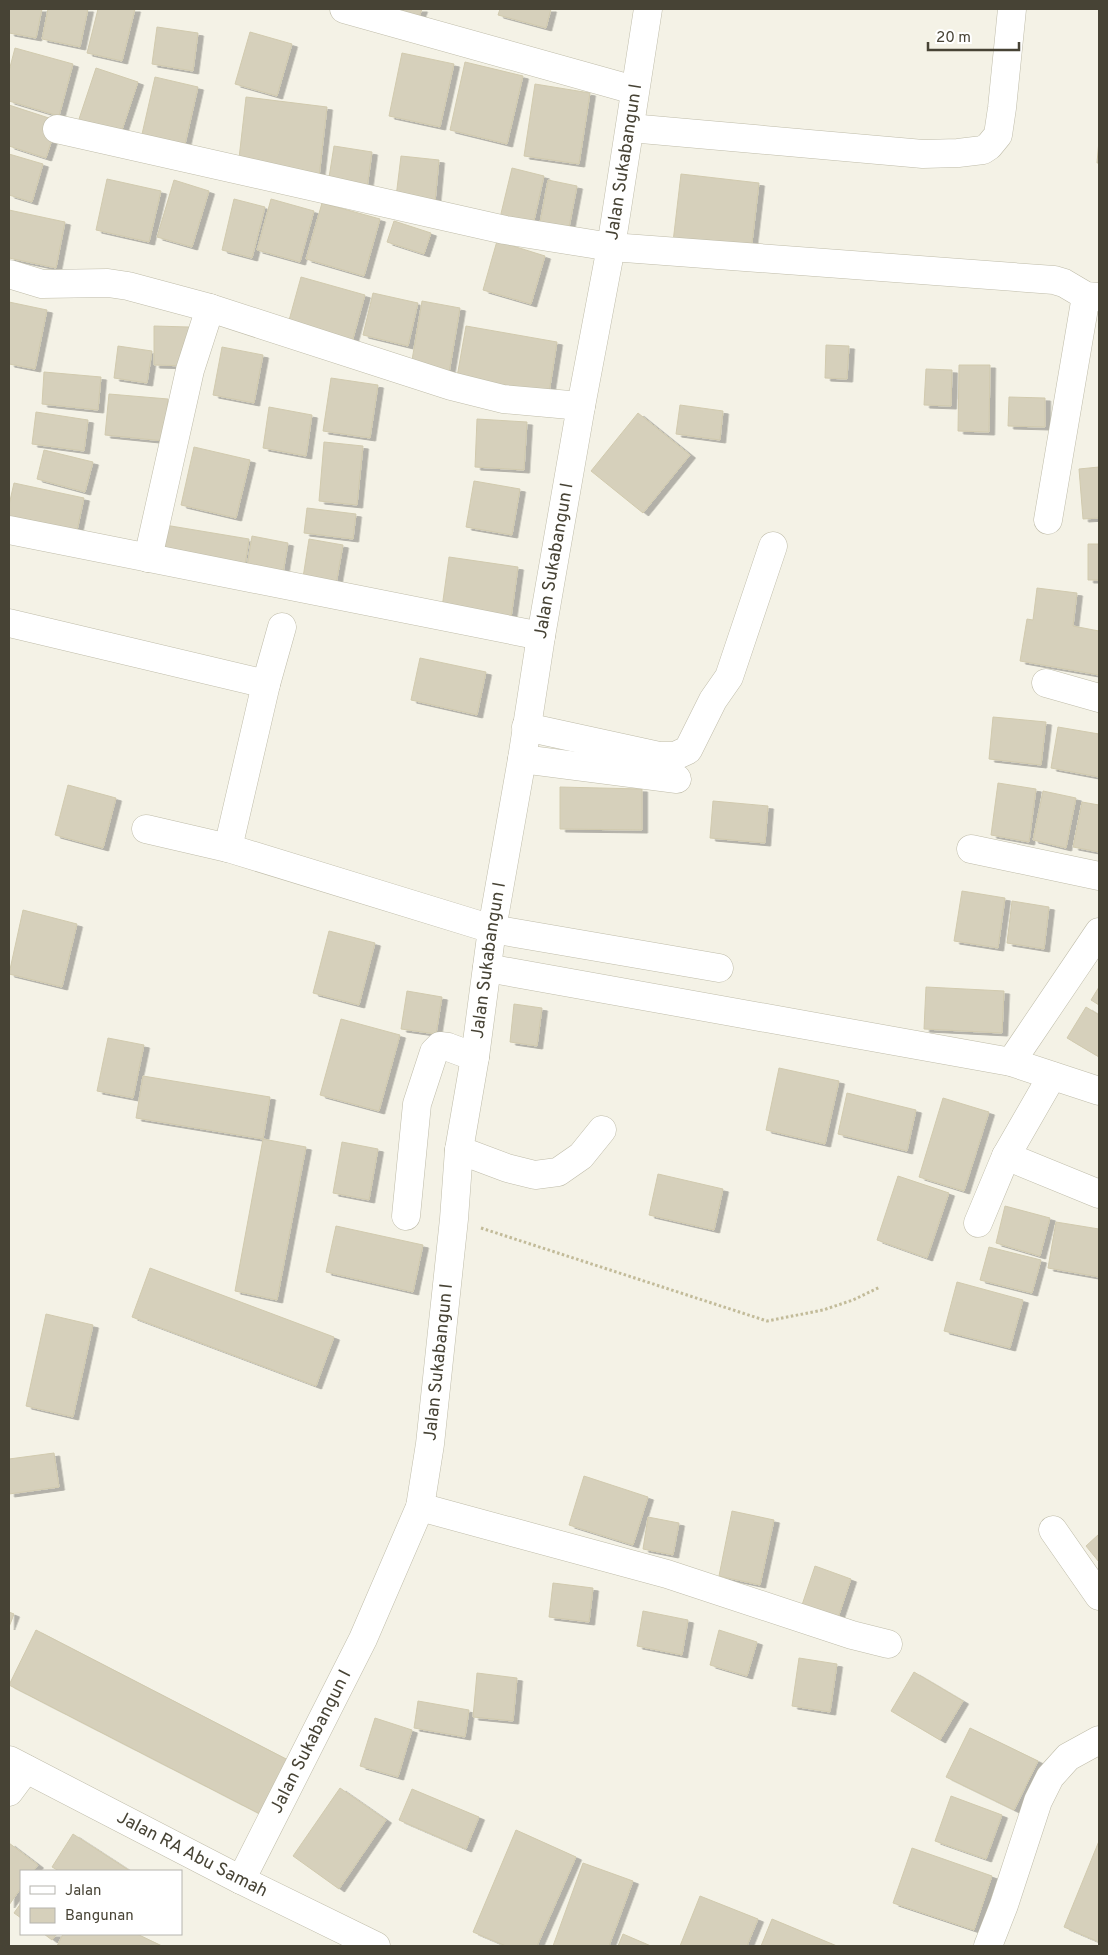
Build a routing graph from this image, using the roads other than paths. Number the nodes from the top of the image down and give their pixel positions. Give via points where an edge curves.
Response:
1 (344, 9) edge
2 (648, 9) edge
3 (1012, 9) edge
4 (634, 90) junction
5 (630, 128) junction
6 (57, 129) dead end
7 (611, 247) junction
8 (9, 274) edge
9 (1093, 297) edge
10 (210, 308) junction
11 (581, 406) junction
12 (1048, 520) dead end
13 (9, 530) edge
14 (773, 546) dead end
15 (148, 558) junction
16 (9, 623) edge
17 (282, 627) dead end
18 (541, 636) junction
19 (1046, 683) dead end
20 (266, 684) junction
21 (1099, 698) edge
22 (526, 727) junction
23 (522, 759) junction
24 (678, 779) dead end
25 (146, 829) dead end
26 (228, 848) junction
27 (971, 849) dead end
28 (1099, 876) edge
29 (492, 929) junction
30 (1099, 932) edge
31 (486, 968) junction
32 (719, 968) dead end
33 (475, 1057) junction
34 (1011, 1062) junction
35 (1052, 1076) junction
36 (1099, 1091) edge
37 (602, 1130) dead end
38 (459, 1150) junction
39 (1006, 1156) junction
40 (1099, 1194) edge
41 (406, 1216) dead end
42 (978, 1222) dead end
43 (420, 1507) junction
44 (1053, 1530) dead end
45 (1099, 1596) edge
46 (888, 1644) dead end
47 (1099, 1740) edge
48 (17, 1765) edge
49 (9, 1792) edge
50 (241, 1880) junction
51 (376, 1946) edge
52 (988, 1946) edge

1 - 4 street
2 - 4 street, Jalan Sukabangun I
3 - 5 street via 998,134 983,150 923,154
4 - 5 street, Jalan Sukabangun I
5 - 7 street, Jalan Sukabangun I
6 - 7 street via 505,230
7 - 9 street via 1054,280
7 - 11 street, Jalan Sukabangun I
8 - 10 street via 42,284 108,283 128,286
9 - 12 street
10 - 11 street via 451,386 503,399
10 - 15 street via 190,370
11 - 18 street, Jalan Sukabangun I
13 - 15 street
14 - 22 street via 730,677 713,700 688,750 675,756 660,756
15 - 18 street
16 - 20 street
17 - 20 street
18 - 22 street, Jalan Sukabangun I
19 - 21 street
20 - 26 street
22 - 23 street, Jalan Sukabangun I
23 - 24 street
23 - 29 street, Jalan Sukabangun I
25 - 26 street
26 - 29 street
27 - 28 street
29 - 31 street, Jalan Sukabangun I
29 - 32 street
30 - 34 street
31 - 33 street, Jalan Sukabangun I
31 - 34 street
33 - 38 street, Jalan Sukabangun I
33 - 41 street via 448,1046 440,1046 434,1052 417,1104
34 - 35 street
35 - 36 street
35 - 39 street
37 - 38 street via 580,1156 558,1172 535,1175
38 - 43 street, Jalan Sukabangun I via 430,1444
39 - 40 street
39 - 42 street
43 - 46 street via 668,1574
43 - 50 street, Jalan Sukabangun I via 362,1639
44 - 45 street
47 - 52 street via 1068,1757 1050,1777 1038,1801
48 - 49 street
48 - 50 street, Jalan RA Abu Samah
50 - 51 street, Jalan RA Abu Samah

